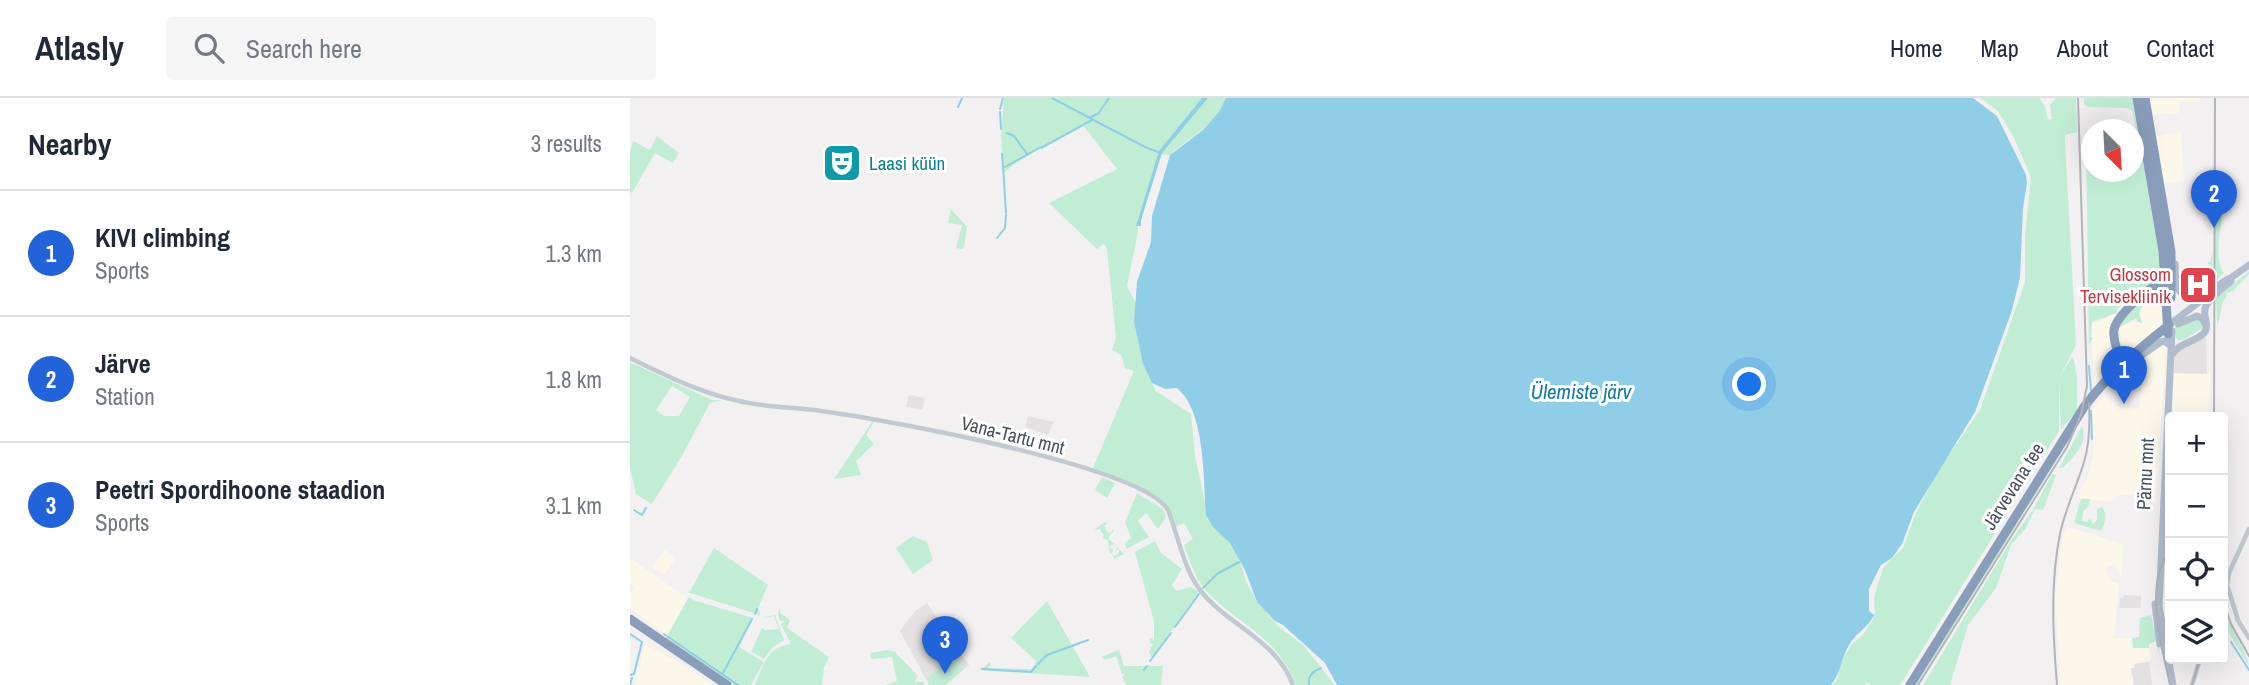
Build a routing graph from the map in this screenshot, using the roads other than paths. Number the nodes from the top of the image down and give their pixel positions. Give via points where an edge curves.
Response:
1 (2137, 98) edge
2 (2145, 98) edge
3 (2152, 163) junction
4 (2161, 211) junction
5 (2171, 252) junction
6 (2249, 267) edge
7 (2230, 280) junction
8 (2164, 287) junction
9 (2170, 332) junction
10 (2182, 345) junction
11 (2141, 346) junction
12 (2121, 351) junction
13 (2171, 356) junction
14 (630, 358) edge
15 (2123, 367) junction
16 (2112, 373) junction
17 (2249, 529) edge
18 (2159, 552) junction
19 (2228, 575) edge
20 (2228, 596) edge
21 (630, 622) edge
22 (2164, 636) edge
23 (2249, 638) edge
24 (2198, 664) edge
25 (720, 685) edge
26 (727, 685) edge
27 (1293, 685) edge
28 (1911, 685) edge
29 (2170, 685) edge
30 (2192, 685) edge

1 - 3 highway, Pärnu mnt
2 - 3 highway, Pärnu mnt
3 - 4 highway, Pärnu mnt
4 - 5 highway, Pärnu mnt
4 - 8 highway, Pärnu mnt
5 - 7 main road via 2178,288 2185,295 2200,295
5 - 8 highway, Pärnu mnt
6 - 7 main road
7 - 9 main road
7 - 10 main road via 2206,306 2204,333
8 - 9 highway, Pärnu mnt
8 - 12 highway via 2118,319 2114,332
9 - 10 main road
9 - 11 highway, Järvevana tee
9 - 13 main road, Pärnu mnt
9 - 15 highway, Järvevana tee
9 - 15 main road via 2165,341
9 - 18 main road, Pärnu mnt
10 - 13 main road
11 - 12 highway
11 - 16 highway, Järvevana tee
12 - 16 highway
13 - 18 main road, Pärnu mnt
14 - 27 street, Vana-Tartu mnt via 730,399 833,412 1003,445 1149,494 1168,510 1202,591 1265,644
15 - 28 highway, Järvevana tee via 2087,406
16 - 28 highway, Järvevana tee via 2084,407
17 - 19 street
18 - 22 main road, Pärnu mnt
20 - 23 street
21 - 25 highway
21 - 26 highway
22 - 29 main road, Pärnu mnt
24 - 30 street

